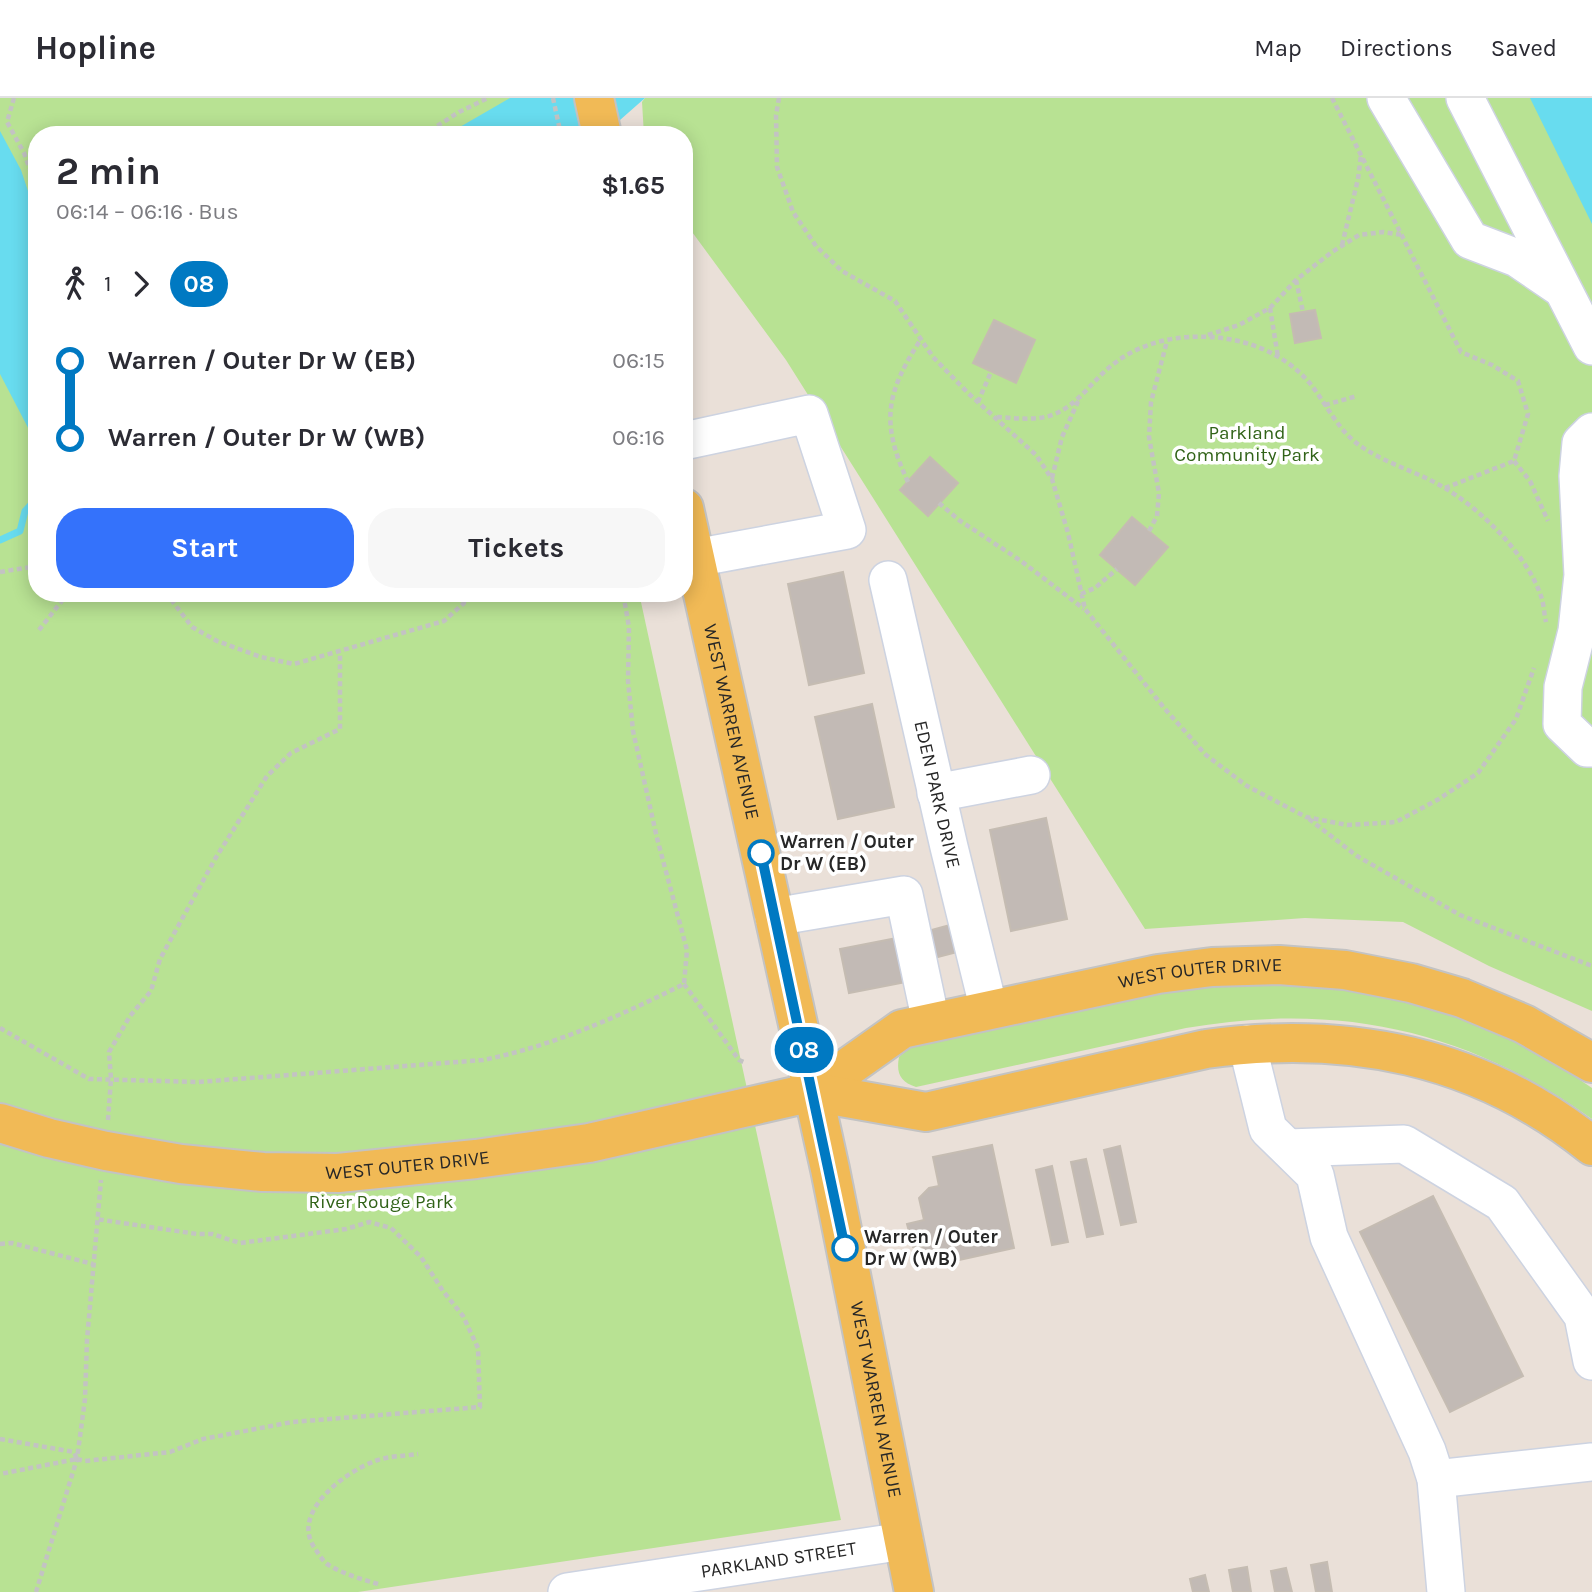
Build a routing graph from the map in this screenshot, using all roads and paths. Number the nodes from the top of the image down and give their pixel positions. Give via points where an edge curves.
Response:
1 (14, 98) edge
2 (488, 98) edge
3 (553, 98) edge
4 (594, 98) edge
5 (779, 98) edge
6 (1332, 98) edge
7 (1385, 98) edge
8 (1465, 98) edge
9 (437, 126) edge
10 (559, 126) edge
11 (600, 126) edge
12 (1361, 155) junction
13 (28, 164) edge
14 (1402, 235) junction
15 (1525, 245) junction
16 (1342, 246) junction
17 (1296, 280) junction
18 (1270, 308) junction
19 (1303, 312) dead end
20 (1204, 337) junction
21 (921, 339) junction
22 (1167, 341) junction
23 (1592, 346) edge
24 (1279, 358) junction
25 (991, 372) dead end
26 (1357, 396) dead end
27 (1080, 397) junction
28 (978, 402) junction
29 (1325, 405) junction
30 (996, 417) junction
31 (1592, 432) edge
32 (693, 440) edge
33 (1514, 461) junction
34 (1052, 479) junction
35 (908, 482) dead end
36 (1445, 488) junction
37 (939, 503) dead end
38 (1551, 527) dead end
39 (1149, 531) dead end
40 (693, 549) edge
41 (695, 558) junction
42 (28, 567) edge
43 (1117, 569) dead end
44 (0, 572) edge
45 (888, 580) dead end
46 (1081, 594) junction
47 (1551, 600) dead end
48 (61, 602) edge
49 (173, 602) edge
50 (464, 602) edge
51 (624, 602) edge
52 (1084, 609) junction
53 (1546, 623) junction
54 (39, 630) dead end
55 (1544, 631) dead end
56 (340, 653) junction
57 (1535, 663) dead end
58 (1592, 748) edge
59 (1031, 775) dead end
60 (936, 793) junction
61 (1306, 817) junction
62 (774, 917) junction
63 (1592, 966) edge
64 (684, 984) junction
65 (989, 1010) junction
66 (931, 1022) junction
67 (0, 1028) edge
68 (884, 1042) junction
69 (1247, 1044) junction
70 (746, 1063) dead end
71 (1592, 1063) edge
72 (111, 1079) junction
73 (813, 1092) junction
74 (894, 1106) junction
75 (0, 1123) edge
76 (1592, 1146) edge
77 (1288, 1148) junction
78 (106, 1151) junction
79 (96, 1219) junction
80 (0, 1244) edge
81 (93, 1264) junction
82 (1592, 1361) edge
83 (0, 1439) edge
84 (418, 1454) dead end
85 (77, 1459) junction
86 (1592, 1462) edge
87 (0, 1474) edge
88 (1436, 1479) junction
89 (904, 1541) junction
90 (378, 1584) dead end
91 (36, 1592) edge
92 (567, 1592) edge
93 (914, 1592) edge
94 (1446, 1592) edge

1 - 13 path via 6,122
2 - 9 path
3 - 10 path
4 - 11 main road
5 - 21 path via 777,167 793,212 816,246 842,271 895,301
6 - 12 path
7 - 15 street via 1470,240
8 - 15 street
12 - 14 path
12 - 16 path
14 - 16 path via 1359,235
14 - 33 path via 1461,352 1518,381 1528,414
15 - 23 street via 1562,288
16 - 17 path
17 - 18 path
17 - 19 path
18 - 20 path
18 - 24 path
20 - 22 path
20 - 24 path via 1259,347
21 - 28 path
21 - 35 path via 893,391 889,419 896,457
22 - 27 path via 1125,354
22 - 39 path via 1151,402 1149,437 1160,493 1157,516
24 - 29 path via 1311,384
25 - 28 path
26 - 29 path
27 - 30 path via 1058,412 1031,419
27 - 34 path via 1062,437
28 - 30 path
29 - 36 path via 1344,432 1362,447
30 - 34 path via 1036,455
31 - 58 street via 1581,443 1583,575 1577,631 1563,687 1562,724
32 - 41 street via 809,414 847,530
33 - 36 path
33 - 38 path via 1530,481
34 - 46 path
36 - 53 path via 1487,520 1525,563 1541,597
37 - 52 path
40 - 41 main road, WEST WARREN AVENUE
41 - 62 main road, WEST WARREN AVENUE
42 - 44 path
43 - 46 path
45 - 60 street, EDEN PARK DRIVE
46 - 52 path
47 - 53 path
48 - 54 path
49 - 56 path via 191,627 261,657 294,664
50 - 56 path via 444,621
51 - 64 path via 633,731 687,950
52 - 61 path via 1206,755 1247,786
53 - 55 path
56 - 72 path via 340,729 291,753 267,776 160,959 151,991 109,1052
57 - 61 path via 1516,719 1478,773 1449,793 1396,822 1347,825
59 - 60 street
60 - 65 street, EDEN PARK DRIVE
61 - 63 path via 1357,856 1460,915
62 - 66 street via 904,895
62 - 73 main road, WEST WARREN AVENUE
64 - 70 path via 739,1060
64 - 72 path via 586,1029 483,1060 198,1082
65 - 66 main road, WEST OUTER DRIVE
65 - 71 main road, WEST OUTER DRIVE via 1212,967 1332,969 1411,983 1462,998 1524,1024
66 - 68 main road, WEST OUTER DRIVE via 902,1029
67 - 72 path via 89,1079
68 - 73 main road, WEST OUTER DRIVE
68 - 74 main road
69 - 74 main road, WEST OUTER DRIVE via 1206,1049 926,1112
69 - 76 main road, WEST OUTER DRIVE via 1346,1044 1405,1054 1495,1085
69 - 77 street via 1268,1129
72 - 78 path
73 - 74 main road, WEST OUTER DRIVE
73 - 78 main road, WEST OUTER DRIVE via 589,1143 338,1173 263,1172
73 - 89 main road, WEST WARREN AVENUE
75 - 78 main road, WEST OUTER DRIVE
77 - 82 street via 1404,1144 1502,1203 1583,1316
77 - 88 street via 1315,1175 1329,1237
78 - 79 path
79 - 81 path
79 - 85 path via 212,1234 240,1243 369,1222 391,1228 421,1257 463,1316 478,1348 480,1407 292,1422 203,1439 170,1452
80 - 81 path via 12,1243
81 - 85 path
83 - 85 path via 74,1452
84 - 90 path via 376,1460 348,1476 320,1499 309,1519 308,1537 325,1563
85 - 87 path
85 - 91 path
86 - 88 street
88 - 94 street
89 - 92 street, PARKLAND STREET
89 - 93 main road, WEST WARREN AVENUE

